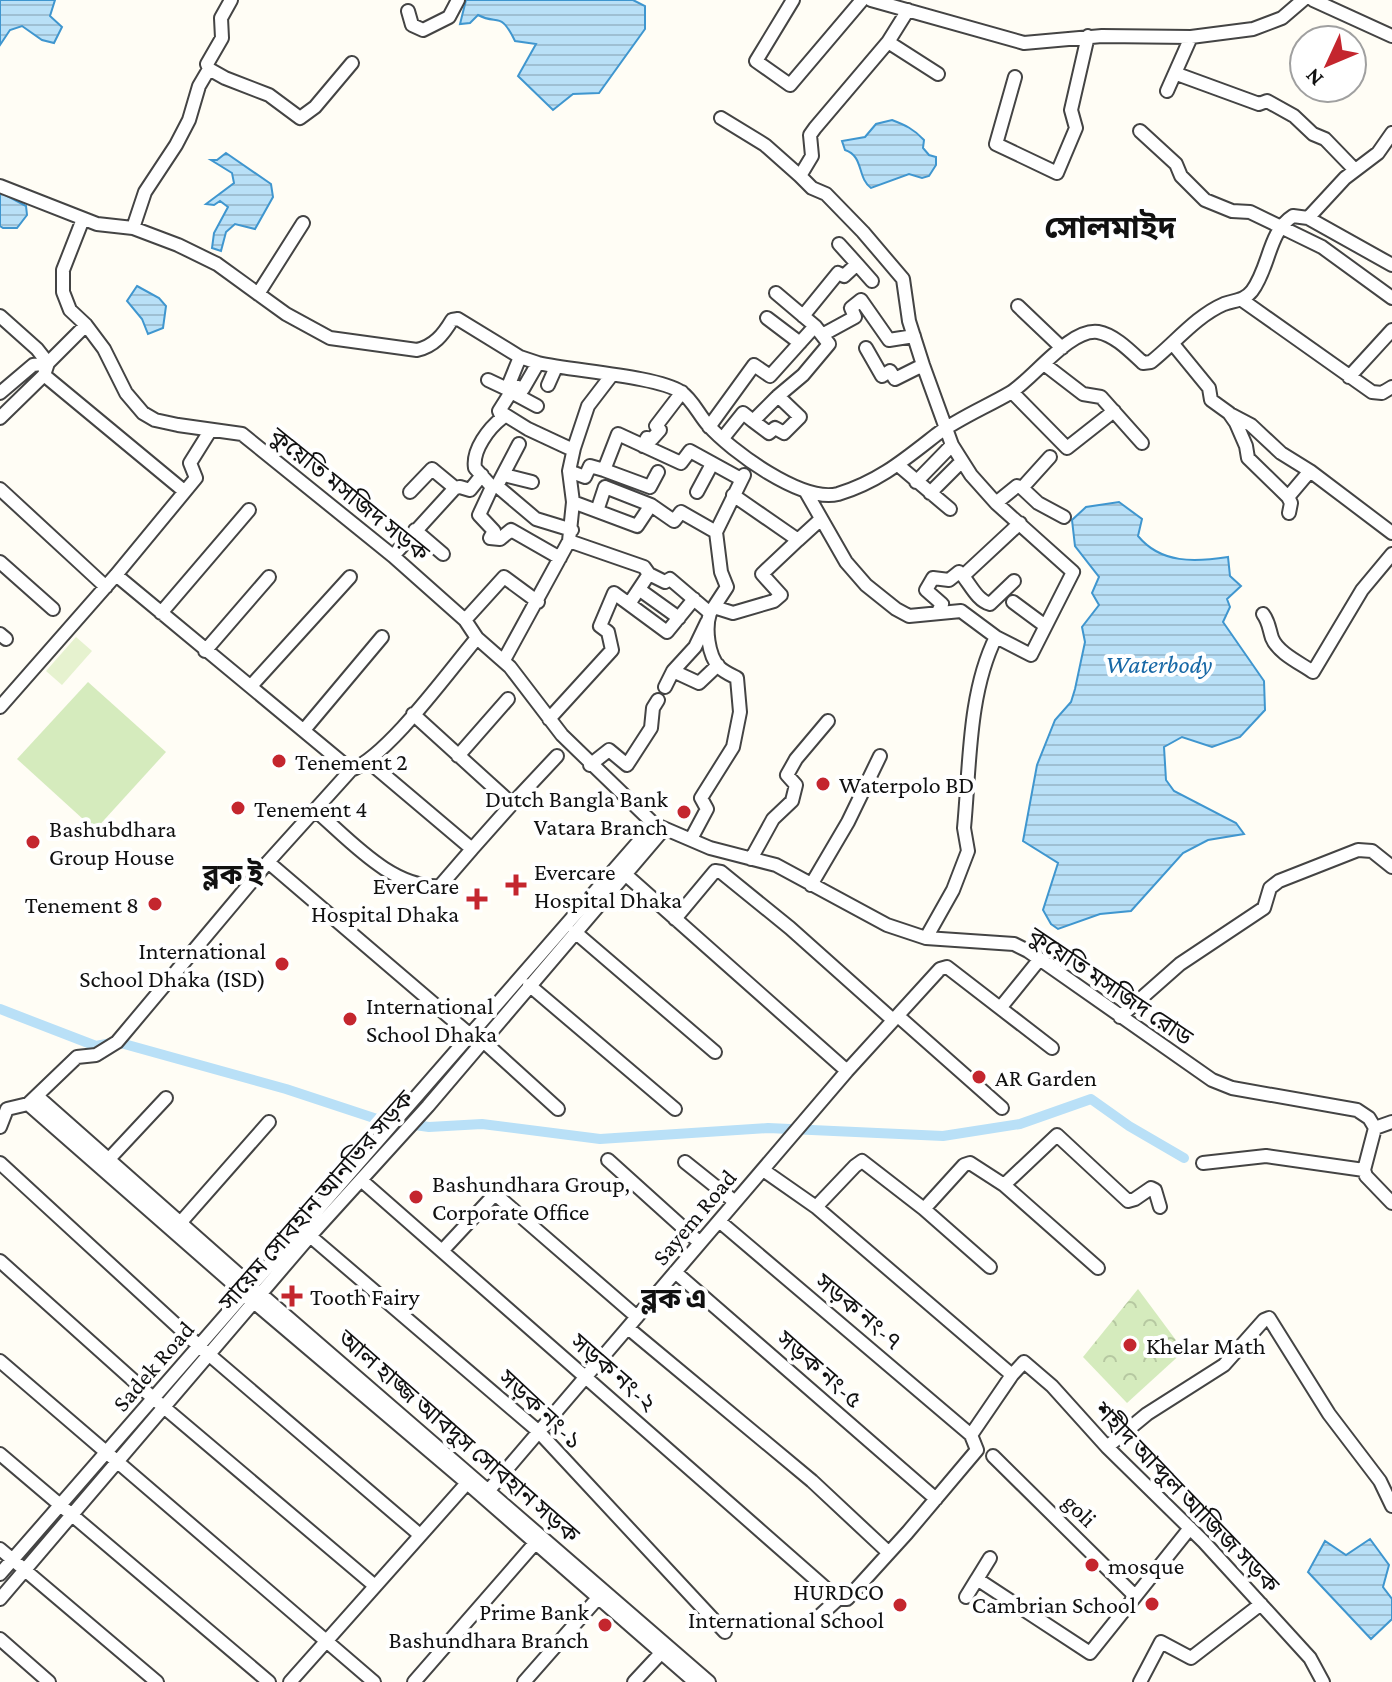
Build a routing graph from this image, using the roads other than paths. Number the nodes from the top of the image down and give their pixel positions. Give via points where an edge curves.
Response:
1 (231, 0) edge
2 (458, 0) edge
3 (793, 0) edge
4 (862, 0) edge
5 (871, 0) edge
6 (926, 0) edge
7 (1303, 0) edge
8 (1313, 0) edge
9 (408, 11) dead end
10 (914, 12) junction
11 (1088, 36) junction
12 (1392, 36) edge
13 (1191, 37) junction
14 (888, 42) junction
15 (352, 63) dead end
16 (209, 69) junction
17 (938, 74) dead end
18 (1177, 74) junction
19 (1015, 77) dead end
20 (1167, 91) dead end
21 (721, 118) dead end
22 (1140, 131) dead end
23 (1392, 133) edge
24 (1355, 170) junction
25 (800, 176) junction
26 (0, 186) edge
27 (1308, 218) junction
28 (83, 219) junction
29 (303, 223) dead end
30 (1280, 225) junction
31 (133, 228) junction
32 (839, 244) dead end
33 (857, 264) junction
34 (1392, 265) edge
35 (872, 281) dead end
36 (776, 293) dead end
37 (258, 294) junction
38 (1392, 298) edge
39 (1242, 300) junction
40 (1018, 306) dead end
41 (0, 316) edge
42 (803, 316) junction
43 (767, 318) dead end
44 (86, 325) junction
45 (1392, 330) edge
46 (819, 331) junction
47 (914, 336) junction
48 (800, 343) junction
49 (1173, 344) junction
50 (866, 348) dead end
51 (1062, 348) junction
52 (520, 357) junction
53 (538, 363) junction
54 (1044, 364) junction
55 (923, 365) junction
56 (556, 367) junction
57 (46, 369) junction
58 (611, 376) junction
59 (1349, 377) junction
60 (488, 380) dead end
61 (548, 385) dead end
62 (1392, 387) edge
63 (508, 388) junction
64 (1, 390) edge
65 (682, 392) junction
66 (1012, 392) junction
67 (778, 396) junction
68 (16, 401) junction
69 (537, 406) dead end
70 (499, 411) junction
71 (1114, 411) junction
72 (1229, 413) junction
73 (0, 418) edge
74 (753, 421) junction
75 (709, 427) junction
76 (947, 429) junction
77 (210, 431) junction
78 (723, 438) junction
79 (1142, 443) dead end
80 (519, 444) dead end
81 (952, 445) junction
82 (643, 446) junction
83 (573, 450) junction
84 (1050, 457) dead end
85 (962, 461) junction
86 (752, 463) junction
87 (712, 464) junction
88 (898, 465) junction
89 (604, 470) junction
90 (569, 471) junction
91 (1310, 471) junction
92 (658, 472) dead end
93 (482, 475) junction
94 (504, 475) junction
95 (741, 479) junction
96 (532, 482) dead end
97 (916, 482) junction
98 (494, 487) junction
99 (455, 488) junction
100 (1022, 488) junction
101 (0, 489) edge
102 (184, 491) junction
103 (410, 492) dead end
104 (697, 492) dead end
105 (806, 492) junction
106 (930, 493) junction
107 (733, 495) junction
108 (1288, 497) junction
109 (573, 502) junction
110 (996, 503) junction
111 (651, 505) junction
112 (950, 509) dead end
113 (249, 510) dead end
114 (597, 511) junction
115 (1289, 513) dead end
116 (1064, 517) dead end
117 (821, 519) junction
118 (1020, 523) junction
119 (415, 530) junction
120 (716, 532) junction
121 (1392, 533) edge
122 (571, 536) junction
123 (798, 540) junction
124 (443, 554) dead end
125 (1392, 554) edge
126 (393, 556) junction
127 (560, 558) junction
128 (0, 562) edge
129 (649, 574) junction
130 (116, 575) junction
131 (963, 576) junction
132 (269, 577) dead end
133 (350, 577) dead end
134 (1014, 581) dead end
135 (106, 587) junction
136 (640, 590) junction
137 (694, 599) junction
138 (538, 602) junction
139 (1013, 602) dead end
140 (629, 604) junction
141 (53, 609) dead end
142 (938, 612) junction
143 (161, 613) junction
144 (711, 613) junction
145 (1263, 614) dead end
146 (679, 618) junction
147 (465, 620) junction
148 (1044, 625) junction
149 (382, 637) dead end
150 (996, 637) junction
151 (477, 638) junction
152 (205, 651) junction
153 (504, 660) junction
154 (718, 665) junction
155 (673, 671) junction
156 (251, 686) junction
157 (665, 687) dead end
158 (508, 699) dead end
159 (658, 700) dead end
160 (0, 707) edge
161 (413, 714) junction
162 (549, 719) junction
163 (828, 721) dead end
164 (304, 730) junction
165 (458, 756) junction
166 (557, 756) dead end
167 (880, 756) dead end
168 (369, 762) junction
169 (590, 765) junction
170 (351, 770) junction
171 (512, 804) junction
172 (316, 811) junction
173 (658, 827) junction
174 (691, 839) junction
175 (472, 849) junction
176 (751, 859) junction
177 (268, 862) junction
178 (1392, 867) edge
179 (625, 874) junction
180 (811, 885) junction
181 (675, 919) junction
182 (575, 932) junction
183 (926, 938) junction
184 (1039, 960) junction
185 (529, 985) junction
186 (1001, 1007) junction
187 (1120, 1017) junction
188 (896, 1018) junction
189 (468, 1035) junction
190 (482, 1042) junction
191 (1052, 1048) dead end
192 (715, 1052) dead end
193 (847, 1071) junction
194 (166, 1098) dead end
195 (33, 1100) junction
196 (4, 1107) edge
197 (1002, 1108) dead end
198 (558, 1109) dead end
199 (675, 1109) dead end
200 (269, 1122) dead end
201 (1392, 1122) edge
202 (0, 1127) edge
203 (1375, 1128) junction
204 (109, 1159) junction
205 (608, 1160) dead end
206 (685, 1162) dead end
207 (0, 1163) edge
208 (1203, 1163) dead end
209 (763, 1170) junction
210 (1364, 1170) junction
211 (361, 1180) junction
212 (1004, 1185) junction
213 (735, 1202) junction
214 (1392, 1203) edge
215 (816, 1207) junction
216 (1160, 1207) dead end
217 (924, 1209) junction
218 (719, 1221) junction
219 (181, 1222) junction
220 (310, 1236) junction
221 (700, 1243) junction
222 (442, 1251) junction
223 (0, 1261) edge
224 (990, 1267) dead end
225 (1098, 1268) dead end
226 (675, 1272) junction
227 (248, 1290) junction
228 (258, 1299) junction
229 (637, 1317) junction
230 (628, 1328) junction
231 (199, 1346) junction
232 (211, 1354) junction
233 (0, 1361) edge
234 (1012, 1375) junction
235 (586, 1376) junction
236 (153, 1398) junction
237 (164, 1408) junction
238 (538, 1431) junction
239 (971, 1435) junction
240 (1107, 1447) junction
241 (106, 1453) junction
242 (0, 1454) edge
243 (993, 1456) dead end
244 (117, 1463) junction
245 (467, 1483) junction
246 (489, 1490) junction
247 (936, 1499) junction
248 (60, 1505) junction
249 (1392, 1506) edge
250 (71, 1516) junction
251 (1190, 1528) junction
252 (420, 1535) junction
253 (536, 1542) junction
254 (0, 1549) edge
255 (889, 1553) junction
256 (990, 1558) dead end
257 (13, 1560) junction
258 (25, 1570) junction
259 (0, 1574) edge
260 (375, 1586) junction
261 (1135, 1596) junction
262 (0, 1599) edge
263 (597, 1599) junction
264 (838, 1599) junction
265 (1261, 1604) junction
266 (814, 1621) dead end
267 (725, 1632) dead end
268 (0, 1639) edge
269 (326, 1640) junction
270 (661, 1653) junction
271 (49, 1682) edge
272 (157, 1682) edge
273 (269, 1682) edge
274 (290, 1682) edge
275 (374, 1682) edge
276 (414, 1682) edge
277 (524, 1682) edge
278 (634, 1682) edge
279 (695, 1682) edge
280 (709, 1682) edge
281 (1140, 1682) edge
282 (1323, 1682) edge

1 - 16 street via 221,18 222,38
2 - 9 street via 449,17 423,30 412,25
3 - 4 street via 756,61 790,85
5 - 10 street
6 - 10 street
7 - 13 street via 1282,18 1253,29
8 - 12 street
10 - 11 street via 1024,43
10 - 14 street
11 - 13 street
11 - 19 street via 1071,110 1076,128 1057,173 996,144
13 - 18 street
14 - 17 street
14 - 25 street via 810,135 812,156
15 - 16 street via 300,118 269,95
16 - 31 street via 176,145 145,192
18 - 20 street
18 - 24 street via 1259,104 1267,101 1325,139
21 - 25 street via 765,145
22 - 30 street via 1205,200
23 - 24 street via 1378,153
24 - 27 street
25 - 47 street via 826,194 903,279
26 - 28 street
27 - 30 street via 1293,216
27 - 34 street
28 - 31 street
28 - 44 street, কুয়েতি মসজিদ সড়ক via 63,270 63,292 70,310
29 - 37 street
30 - 38 street via 1322,247
30 - 39 street via 1259,279
31 - 37 street via 206,258
32 - 33 street
33 - 35 street
33 - 42 street via 844,276 838,273
36 - 42 street
37 - 52 street via 330,338 417,350 428,348 458,319
39 - 49 street via 1205,315
39 - 59 street
40 - 51 street
41 - 57 street via 37,349
42 - 46 street
43 - 48 street
44 - 57 street
44 - 77 street, কুয়েতি মসজিদ সড়ক via 143,413
45 - 59 street
46 - 47 street via 855,317 851,308 861,300 889,340
46 - 48 street
46 - 67 street via 829,344
47 - 55 street
48 - 75 street via 770,376 754,365
49 - 51 street via 1143,363 1097,331
49 - 72 street via 1209,388 1211,400
50 - 55 street via 882,376 890,371 895,379
51 - 54 street
52 - 53 street
52 - 63 street
53 - 56 street
53 - 63 street via 523,389
54 - 66 street
54 - 71 street via 1083,394 1101,397
55 - 76 street
56 - 58 street
56 - 61 street
57 - 64 street via 33,365
57 - 68 street
57 - 102 street
58 - 65 street
58 - 83 street via 588,406
59 - 62 street via 1372,392
60 - 63 street
63 - 69 street
63 - 70 street
64 - 68 street
65 - 75 street
65 - 82 street via 656,426 660,430
66 - 71 street via 1067,448
66 - 76 street
67 - 74 street
67 - 74 street via 800,417 784,433 775,428 769,433
68 - 73 street
70 - 83 street
70 - 93 street via 502,418 475,456 475,468
71 - 79 street
72 - 91 street
72 - 108 street via 1248,458
74 - 78 street via 743,413
75 - 78 street
76 - 81 street
76 - 88 street
77 - 102 street via 190,463 196,478
77 - 126 street, কুয়েতি মসজিদ সড়ক via 242,434
78 - 86 street
80 - 94 street
81 - 85 street
81 - 97 street
82 - 87 street via 680,463 690,451
82 - 89 street via 616,434
83 - 90 street
84 - 100 street
85 - 106 street
85 - 110 street
86 - 95 street
86 - 105 street
87 - 95 street
87 - 104 street
88 - 97 street
88 - 105 street via 833,495
89 - 90 street via 590,466 585,477
89 - 92 street via 650,487
90 - 109 street
91 - 108 street
91 - 121 street
93 - 98 street
93 - 99 street via 470,490
94 - 96 street
94 - 98 street
95 - 107 street
97 - 106 street
98 - 122 street via 536,519
98 - 127 street via 479,515 494,531 490,538 500,539 511,530
99 - 103 street via 432,469
99 - 119 street
100 - 110 street via 1017,486
100 - 116 street
101 - 135 street
102 - 130 street
105 - 117 street
106 - 112 street
107 - 120 street
107 - 123 street
108 - 115 street
109 - 114 street
109 - 122 street
110 - 118 street
111 - 114 street via 637,526
111 - 114 street via 605,487
111 - 120 street via 674,521 681,512
113 - 143 street
117 - 123 street
117 - 142 street via 866,585 909,616
118 - 131 street
118 - 148 street via 1073,572
119 - 124 street
119 - 126 street
120 - 144 street via 727,587
122 - 127 street
122 - 129 street via 644,567
123 - 144 street via 758,570 781,595 774,601 733,613
125 - 145 street via 1362,590 1313,672 1273,641
126 - 147 street, কুয়েতি মসজিদ সড়ক
127 - 138 street
128 - 141 street
129 - 136 street
129 - 137 street via 670,579
130 - 135 street
130 - 143 street
131 - 134 street via 982,602 990,604
131 - 142 street via 959,572 949,580 933,578 926,590 942,604
132 - 152 street
133 - 156 street
135 - 160 street
136 - 140 street
136 - 146 street
137 - 144 street
137 - 146 street
138 - 147 street via 504,577
138 - 153 street
139 - 148 street
140 - 146 street via 667,632
140 - 162 street via 613,594 600,626 608,633 612,650
142 - 150 street via 961,611
143 - 152 street
144 - 154 street via 709,641
144 - 155 street via 695,647
147 - 151 street, কুয়েতি মসজিদ সড়ক
148 - 150 street via 1031,655
149 - 164 street
150 - 183 street via 977,691 964,828 968,851
151 - 153 street, কুয়েতি মসজিদ সড়ক
151 - 161 street
152 - 156 street
153 - 162 street, কুয়েতি মসজিদ সড়ক
154 - 155 street via 699,683
154 - 174 street via 737,678 740,712 733,747 701,798 707,809
155 - 157 street
156 - 164 street
158 - 165 street
159 - 169 street via 651,728 627,765 609,750
161 - 165 street
161 - 168 street
162 - 169 street, কুয়েতি মসজিদ সড়ক
163 - 176 street via 787,775 796,785 792,801 773,819
164 - 170 street
165 - 171 street
166 - 171 street
167 - 180 street
168 - 170 street
168 - 175 street
169 - 173 street, কুয়েতি মসজিদ সড়ক
170 - 172 street
171 - 175 street
172 - 175 street via 394,877 411,884 440,886
172 - 177 street
173 - 174 street, কুয়েতি মসজিদ রোড
173 - 179 street, সায়েম সোবহান আনভির সড়ক
173 - 189 street, Sadek Road
174 - 176 street, কুয়েতি মসজিদ রোড
176 - 180 street, কুয়েতি মসজিদ রোড via 776,865
177 - 189 street
177 - 195 street via 117,1042 96,1055 77,1057
178 - 187 street via 1372,851 1358,850 1279,881 1270,888 1264,908 1180,964
179 - 181 street
179 - 182 street, সায়েম সোবহান আনভির সড়ক
180 - 183 street, কুয়েতি মসজিদ রোড via 871,918
181 - 188 street via 715,871 721,872
181 - 193 street
182 - 185 street, সায়েম সোবহান আনভির সড়ক
182 - 192 street
183 - 184 street, কুয়েতি মসজিদ রোড via 1014,944
184 - 186 street
184 - 187 street, কুয়েতি মসজিদ রোড
185 - 190 street, সায়েম সোবহান আনভির সড়ক
185 - 199 street
186 - 188 street, Sayem Road via 947,967
186 - 191 street
187 - 203 street, কুয়েতি মসজিদ রোড via 1212,1080 1357,1110
188 - 193 street, Sayem Road
188 - 197 street
189 - 190 street
189 - 227 street, Sadek Road
190 - 198 street
190 - 211 street, সায়েম সোবহান আনভির সড়ক
193 - 209 street, Sayem Road
194 - 204 street
195 - 196 street
195 - 204 street
195 - 227 street
196 - 202 street
200 - 219 street
201 - 203 street
203 - 210 street
204 - 219 street
205 - 221 street
206 - 213 street
207 - 231 street
208 - 210 street via 1266,1156
209 - 213 street, Sayem Road
209 - 215 street
210 - 214 street
211 - 220 street, সায়েম সোবহান আনভির সড়ক
211 - 222 street, সড়ক নং-২
212 - 216 street via 1057,1135 1128,1201 1151,1188
212 - 217 street via 970,1163
212 - 225 street
213 - 218 street, Sayem Road
215 - 217 street via 862,1161
215 - 234 street
217 - 224 street
218 - 221 street, Sayem Road
218 - 239 street, সড়ক নং-৭
219 - 227 street
220 - 228 street, সায়েম সোবহান আনভির সড়ক
220 - 238 street, সড়ক নং-১
221 - 226 street, Sayem Road
222 - 229 street via 495,1194
222 - 235 street, সড়ক নং-২
223 - 236 street
226 - 229 street, Sayem Road
226 - 247 street, সড়ক নং-৫
227 - 228 street
227 - 231 street, Sadek Road
228 - 232 street, সায়েম সোবহান আনভির সড়ক
228 - 245 street
228 - 246 street, আল হাজ্জ আবদুস সোবহান সড়ক
229 - 230 street, Sayem Road
230 - 235 street, Sayem Road
230 - 255 street via 812,1481
231 - 232 street
231 - 236 street, Sadek Road
232 - 237 street, সায়েম সোবহান আনভির সড়ক
232 - 252 street
233 - 241 street
234 - 239 street
234 - 240 street, শহীদ আব্দুল আজিজ সড়ক via 1024,1362
235 - 238 street, Sayem Road
235 - 264 street, সড়ক নং-২
236 - 237 street
236 - 241 street, Sadek Road
237 - 244 street, সায়েম সোবহান আনভির সড়ক
237 - 260 street
238 - 246 street, Sayem Road
238 - 267 street, সড়ক নং-১
239 - 247 street via 977,1450
240 - 249 street via 1147,1414 1224,1365 1269,1318
240 - 251 street, শহীদ আব্দুল আজিজ সড়ক
241 - 244 street
241 - 248 street, Sadek Road
242 - 248 street
243 - 261 street, goli
244 - 250 street, সায়েম সোবহান আনভির সড়ক
244 - 269 street
245 - 252 street
245 - 253 street
246 - 280 street, আল হাজ্জ আবদুস সোবহান সড়ক
247 - 255 street
248 - 250 street
248 - 257 street, Sadek Road
250 - 258 street, সায়েম সোবহান আনভির সড়ক
250 - 273 street
251 - 261 street
251 - 265 street, শহীদ আব্দুল আজিজ সড়ক
252 - 260 street
253 - 263 street
253 - 276 street
254 - 257 street
255 - 264 street via 847,1599
256 - 261 street via 966,1597 977,1579 1090,1653
257 - 258 street
257 - 259 street, Sadek Road
258 - 262 street, সায়েম সোবহান আনভির সড়ক
258 - 272 street
260 - 269 street
263 - 270 street
263 - 277 street
264 - 266 street
265 - 281 street via 1191,1658 1161,1642
265 - 282 street, শহীদ আব্দুল আজিজ সড়ক via 1310,1658
268 - 271 street
269 - 274 street
269 - 275 street
270 - 278 street
270 - 279 street

